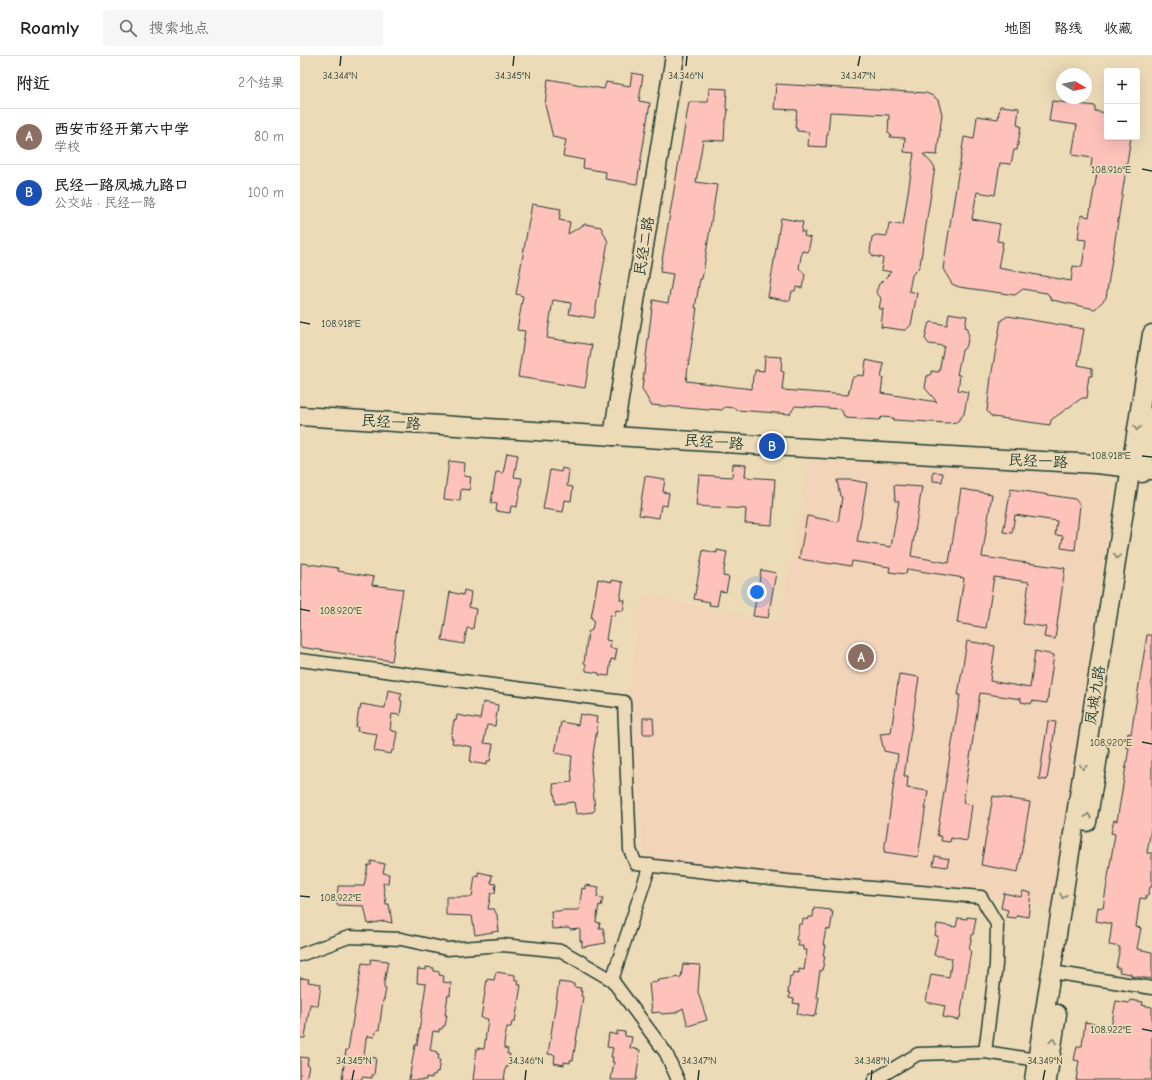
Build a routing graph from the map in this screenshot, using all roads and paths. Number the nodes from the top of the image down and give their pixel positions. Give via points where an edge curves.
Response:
1 (675, 56) edge
2 (1152, 334) edge
3 (1152, 411) edge
4 (300, 416) edge
5 (613, 436) junction
6 (1142, 469) edge
7 (300, 660) edge
8 (650, 865) junction
9 (300, 955) edge
10 (1058, 973) junction
11 (612, 980) junction
12 (1152, 988) edge
13 (985, 1052) junction
14 (1037, 1060) junction
15 (678, 1080) edge
16 (874, 1080) edge
17 (1034, 1080) edge
18 (1047, 1080) edge

1 - 5 street, 民经二路
2 -> 6 street, 凤城九路
3 - 6 street, 凤城九路
4 - 5 street, 民经一路
5 - 6 street, 民经一路
6 - 10 street, 凤城九路
7 - 8 street via 624,702 630,850 636,864
8 - 11 street
8 - 13 street via 788,881 981,897 997,924 996,965
9 - 11 street via 349,937 401,939 448,949 503,945 562,951
10 - 12 street
10 - 14 street, 凤城九路
18 -> 10 street, 凤城九路
11 - 15 street via 666,1053
13 - 14 street
13 - 16 street via 918,1054
14 - 17 street, 凤城九路

